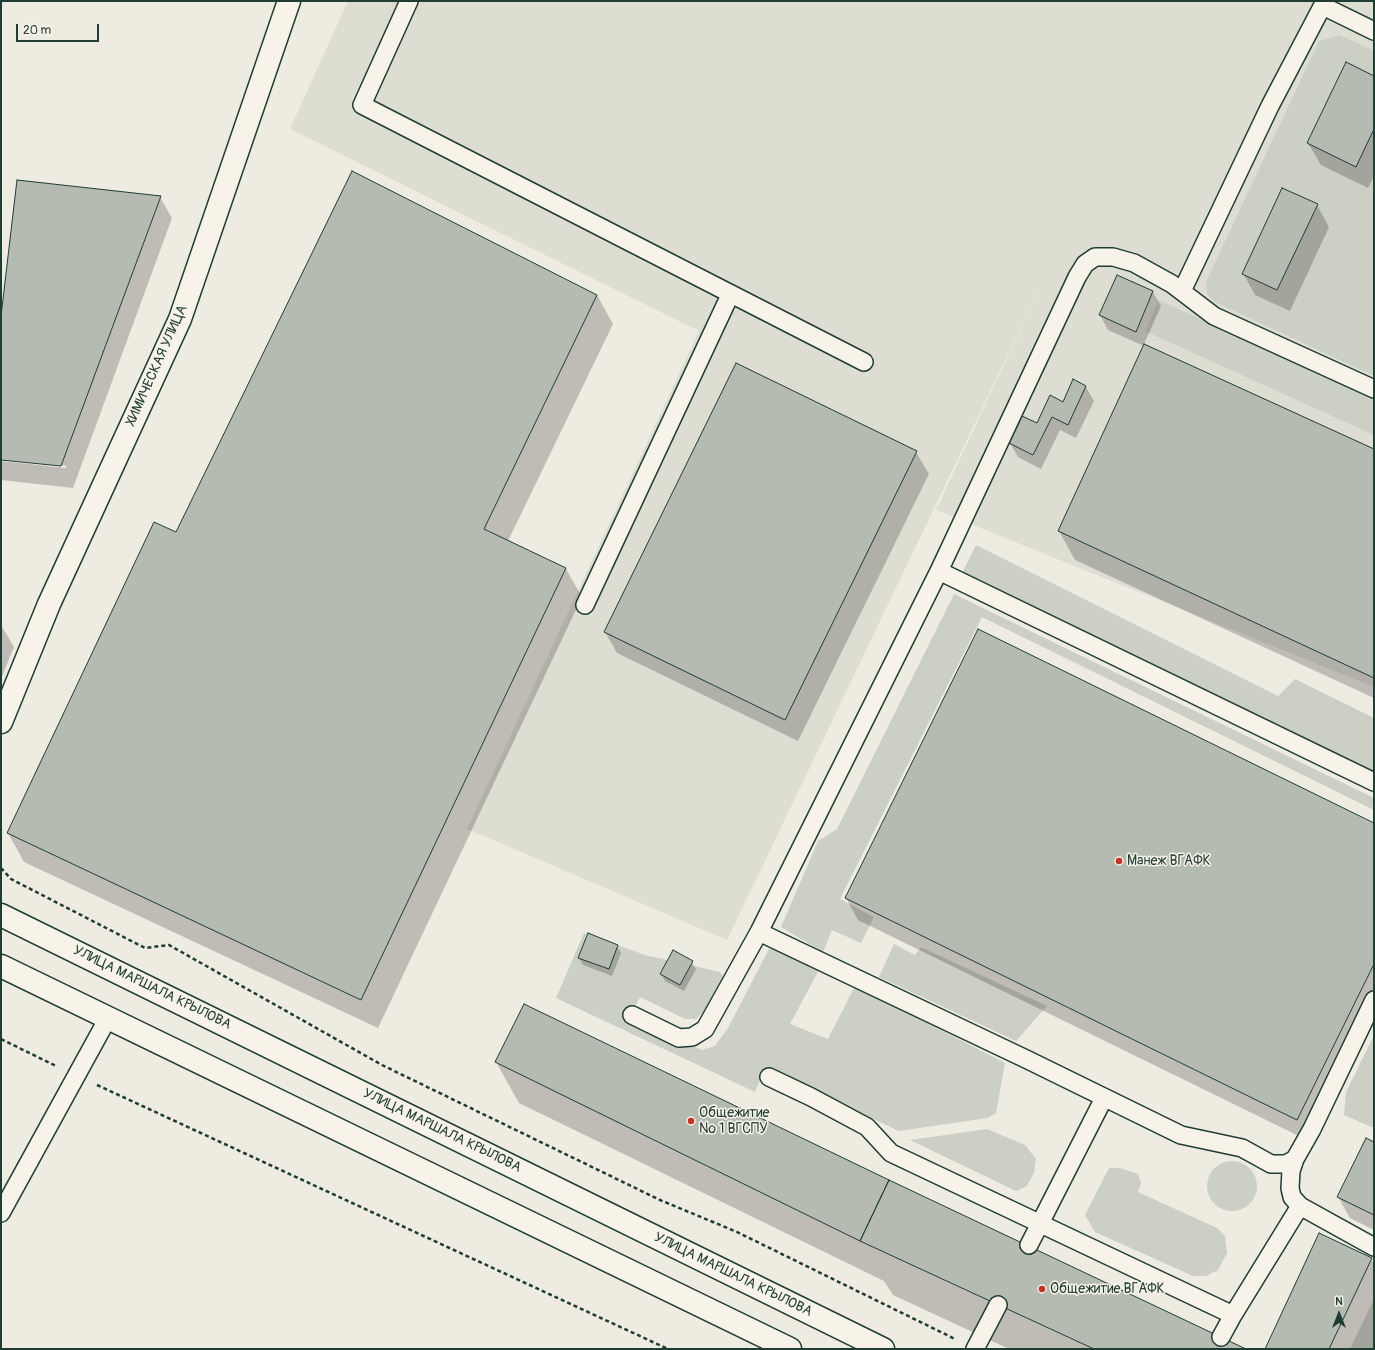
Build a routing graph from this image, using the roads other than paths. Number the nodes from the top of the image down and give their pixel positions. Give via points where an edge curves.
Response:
1 (290, 1) edge
2 (409, 1) edge
3 (1324, 4) edge
4 (1374, 31) edge
5 (1182, 292) junction
6 (730, 295) junction
7 (864, 362) dead end
8 (1374, 389) edge
9 (939, 571) junction
10 (585, 605) dead end
11 (1, 722) edge
12 (1374, 782) edge
13 (1, 915) edge
14 (759, 932) junction
15 (1, 966) edge
16 (1374, 1000) edge
17 (632, 1015) dead end
18 (108, 1018) junction
19 (769, 1077) dead end
20 (1104, 1098) junction
21 (1295, 1159) junction
22 (1300, 1206) junction
23 (1, 1213) edge
24 (1040, 1224) junction
25 (1029, 1245) dead end
26 (1374, 1247) edge
27 (998, 1305) dead end
28 (1233, 1315) junction
29 (1221, 1337) dead end
30 (968, 1346) edge
31 (790, 1349) edge
32 (883, 1349) edge

1 - 11 main road, ХИМИЧЕСКАЯ УЛИЦА via 180,319 49,604
2 - 6 lane via 362,106
3 - 4 lane
3 - 5 lane via 1270,106
5 - 8 lane via 1214,316
5 - 9 lane via 1134,263 1113,257 1095,257 1085,264
6 - 7 lane
6 - 10 lane
9 - 12 lane
9 - 14 lane
13 - 32 main road, УЛИЦА МАРШАЛА КРЫЛОВА
14 - 17 lane via 706,1029 692,1036 679,1038
14 - 20 lane
15 - 18 main road
16 - 21 lane
18 - 23 lane
18 - 31 main road
19 - 24 lane via 867,1127 891,1153
20 - 21 lane via 1181,1135 1242,1148 1271,1164 1286,1164
20 - 24 lane
21 - 22 lane via 1291,1170 1290,1188 1292,1197
22 - 26 lane
22 - 28 lane
24 - 25 lane
24 - 28 lane
27 - 30 lane
28 - 29 lane

